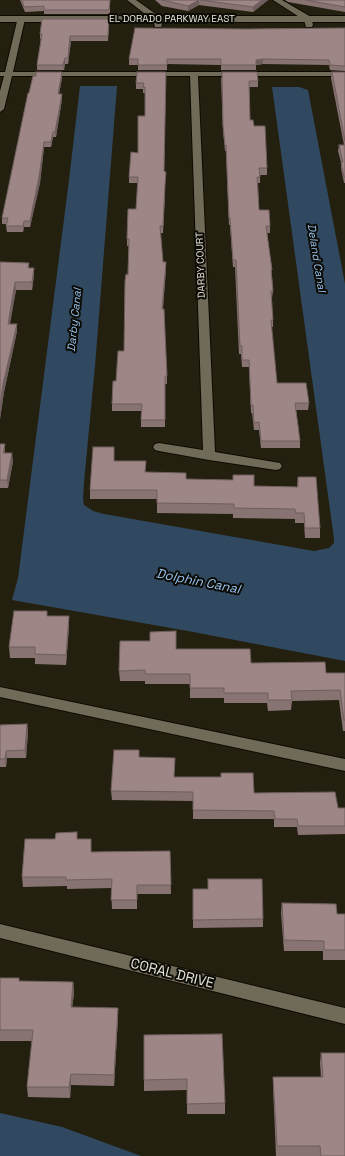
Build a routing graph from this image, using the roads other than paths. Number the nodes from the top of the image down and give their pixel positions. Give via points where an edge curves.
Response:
1 (131, 0) edge
2 (277, 0) edge
3 (345, 19) edge
4 (8, 21) edge
5 (157, 22) junction
6 (309, 22) junction
7 (345, 25) edge
8 (4, 74) edge
9 (194, 74) junction
10 (345, 74) edge
11 (0, 109) edge
12 (159, 447) dead end
13 (208, 456) junction
14 (276, 466) dead end
15 (0, 692) edge
16 (345, 765) edge
17 (0, 931) edge
18 (345, 1016) edge

1 - 5 street
2 - 6 street
3 - 6 street, EL DORADO PARKWAY EAST
4 - 5 street, EL DORADO PARKWAY EAST
4 - 8 street
5 - 6 street, EL DORADO PARKWAY EAST
6 - 7 street, EL DORADO PARKWAY EAST
8 - 9 street
8 - 11 street
9 - 10 street
9 - 13 street, DARBY COURT
12 - 13 street
13 - 14 street
15 - 16 street
17 - 18 street, CORAL DRIVE

